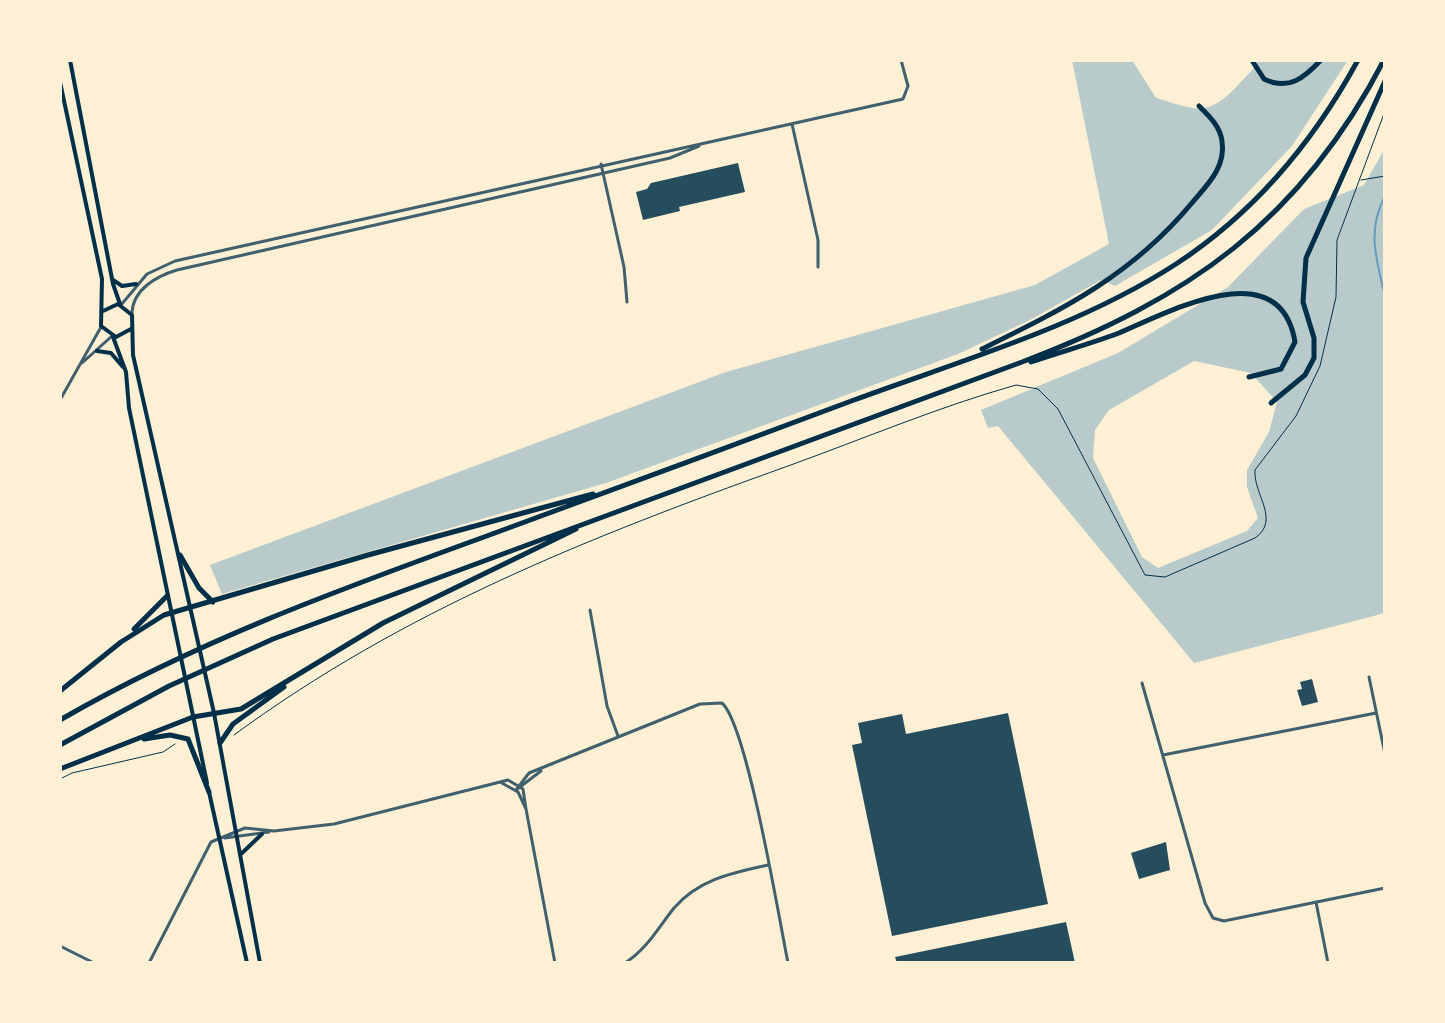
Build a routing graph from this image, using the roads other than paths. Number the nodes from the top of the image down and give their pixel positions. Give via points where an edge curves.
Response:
1 (70, 60) edge
2 (901, 60) edge
3 (1321, 60) edge
4 (1358, 60) edge
5 (1384, 60) edge
6 (1253, 62) edge
7 (1385, 81) edge
8 (60, 82) edge
9 (1199, 106) dead end
10 (792, 124) junction
11 (703, 144) junction
12 (601, 164) junction
13 (603, 174) junction
14 (261, 242) junction
15 (263, 250) junction
16 (818, 267) dead end
17 (111, 278) junction
18 (136, 284) junction
19 (627, 302) dead end
20 (120, 304) junction
21 (103, 311) junction
22 (132, 315) junction
23 (101, 326) junction
24 (132, 327) junction
25 (112, 336) junction
26 (97, 351) junction
27 (956, 362) junction
28 (80, 364) junction
29 (126, 372) junction
30 (1249, 377) dead end
31 (935, 394) junction
32 (60, 400) edge
33 (1271, 403) dead end
34 (624, 486) junction
35 (594, 519) junction
36 (180, 555) junction
37 (167, 596) junction
38 (213, 602) junction
39 (192, 608) junction
40 (590, 610) dead end
41 (171, 614) junction
42 (121, 642) junction
43 (314, 665) junction
44 (1369, 677) dead end
45 (1142, 683) dead end
46 (60, 691) edge
47 (214, 713) junction
48 (1376, 713) junction
49 (193, 717) junction
50 (60, 720) edge
51 (618, 736) junction
52 (135, 741) junction
53 (220, 743) junction
54 (60, 745) edge
55 (1385, 754) edge
56 (1163, 755) junction
57 (60, 769) edge
58 (500, 782) junction
59 (520, 785) junction
60 (516, 790) junction
61 (209, 792) junction
62 (526, 809) junction
63 (274, 831) junction
64 (262, 834) junction
65 (236, 835) junction
66 (222, 839) junction
67 (240, 859) junction
68 (768, 865) junction
69 (1385, 888) edge
70 (1316, 902) junction
71 (60, 946) edge
72 (94, 963) edge
73 (149, 963) edge
74 (247, 963) edge
75 (260, 963) edge
76 (555, 963) edge
77 (625, 963) edge
78 (788, 963) edge
79 (1328, 963) edge

1 - 17 main road
2 - 10 street via 908,86 903,99
3 - 6 highway via 1286,85 1264,79
4 - 27 highway via 1320,122 1266,190 1178,262 1089,311
5 - 31 highway via 1305,180 1253,234 1210,268 1122,321
7 - 33 highway via 1306,258 1302,294 1314,358 1305,375
8 - 21 main road via 102,279
9 - 27 highway via 1222,137 1220,164 1210,183 1159,239 1092,292
10 - 11 street
10 - 16 street via 818,240
11 - 12 street
11 - 13 street
12 - 13 street
12 - 14 street
13 - 15 street
13 - 19 street
14 - 15 street
14 - 18 street via 163,265
15 - 22 street via 160,276 134,299
17 - 18 main road via 122,286
17 - 20 main road
18 - 20 street
20 - 21 main road
20 - 22 main road
21 - 23 main road
22 - 24 main road
23 - 25 main road
23 - 28 street
24 - 25 main road via 122,336
24 - 36 main road via 133,355
25 - 26 street
25 - 29 main road
26 - 28 street
26 - 29 main road via 111,353
27 - 34 highway
28 - 32 street
29 - 37 main road
30 - 31 highway via 1281,369 1295,342 1275,303 1243,293 1190,303
31 - 35 highway
34 - 38 highway
34 - 50 highway via 280,611 164,664
35 - 43 highway via 402,613
35 - 54 highway via 228,658
36 - 38 highway
36 - 39 main road
37 - 41 main road
37 - 42 highway
38 - 39 highway
39 - 41 highway
39 - 47 main road
40 - 51 street via 607,706
41 - 42 highway
41 - 49 main road
42 - 46 highway
43 - 47 highway via 241,709
43 - 53 highway via 233,724
44 - 48 street
45 - 56 street
47 - 49 highway
47 - 53 main road
48 - 55 street
48 - 56 street
49 - 52 highway
49 - 61 main road
51 - 59 street via 529,773
51 - 68 street via 700,704 722,703 739,735
52 - 57 highway
52 - 61 highway via 185,737
53 - 65 main road
56 - 70 street via 1213,918 1224,921
58 - 59 street
58 - 60 street
58 - 63 street via 334,824
59 - 60 street
59 - 62 street
60 - 62 street
61 - 66 main road
62 - 76 street
63 - 64 street
63 - 65 street via 245,828
64 - 65 street
64 - 67 main road
65 - 66 street
65 - 67 main road
66 - 73 street via 204,849
66 - 74 main road
67 - 75 main road
68 - 77 street via 720,876 692,892
68 - 78 street
69 - 70 street
70 - 79 street
71 - 72 street

